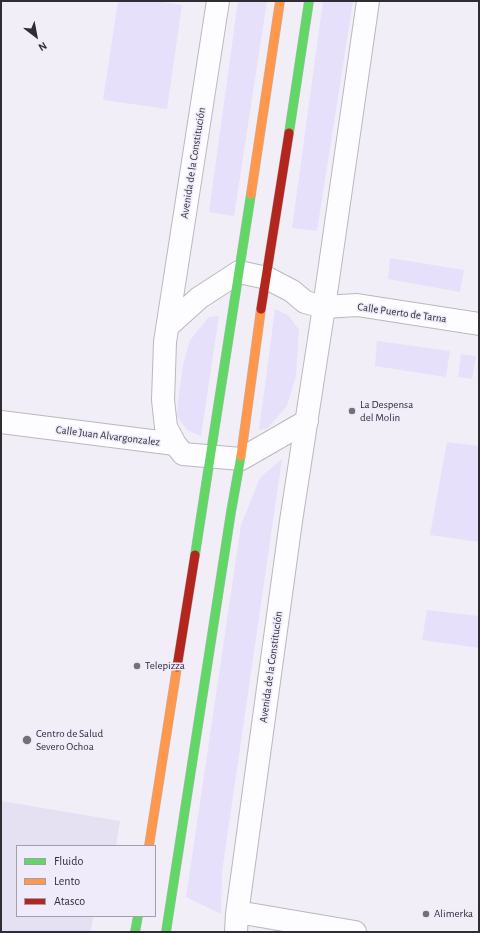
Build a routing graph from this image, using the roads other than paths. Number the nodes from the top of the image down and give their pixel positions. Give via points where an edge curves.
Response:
1 (218, 1) edge
2 (280, 1) edge
3 (309, 1) edge
4 (368, 1) edge
5 (239, 272) junction
6 (266, 278) junction
7 (324, 307) junction
8 (479, 324) edge
9 (168, 326) junction
10 (307, 420) junction
11 (1, 422) edge
12 (175, 444) junction
13 (210, 456) junction
14 (241, 459) junction
15 (149, 845) edge
16 (138, 917) edge
17 (236, 923) edge
18 (342, 931) edge
19 (135, 932) edge
20 (166, 932) edge

1 - 9 street, Avenida de la Constitución
2 - 5 main road
3 - 6 main road
4 - 7 street, Avenida de la Constitución
5 - 6 street
5 - 9 street via 199,298
5 - 13 main road
6 - 7 street via 292,291 305,302
6 - 14 main road
7 - 8 street, Calle Puerto de Tarna via 357,305
7 - 10 street, Avenida de la Constitución
9 - 12 street, Avenida de la Constitución via 163,400 166,427
10 - 14 street
10 - 17 street, Avenida de la Constitución
11 - 12 street, Calle Juan Alvargonzalez
12 - 13 street, Calle Juan Alvargonzalez via 183,454
13 - 14 street
13 - 15 main road
14 - 20 main road
16 - 19 main road
17 - 18 street via 255,914

